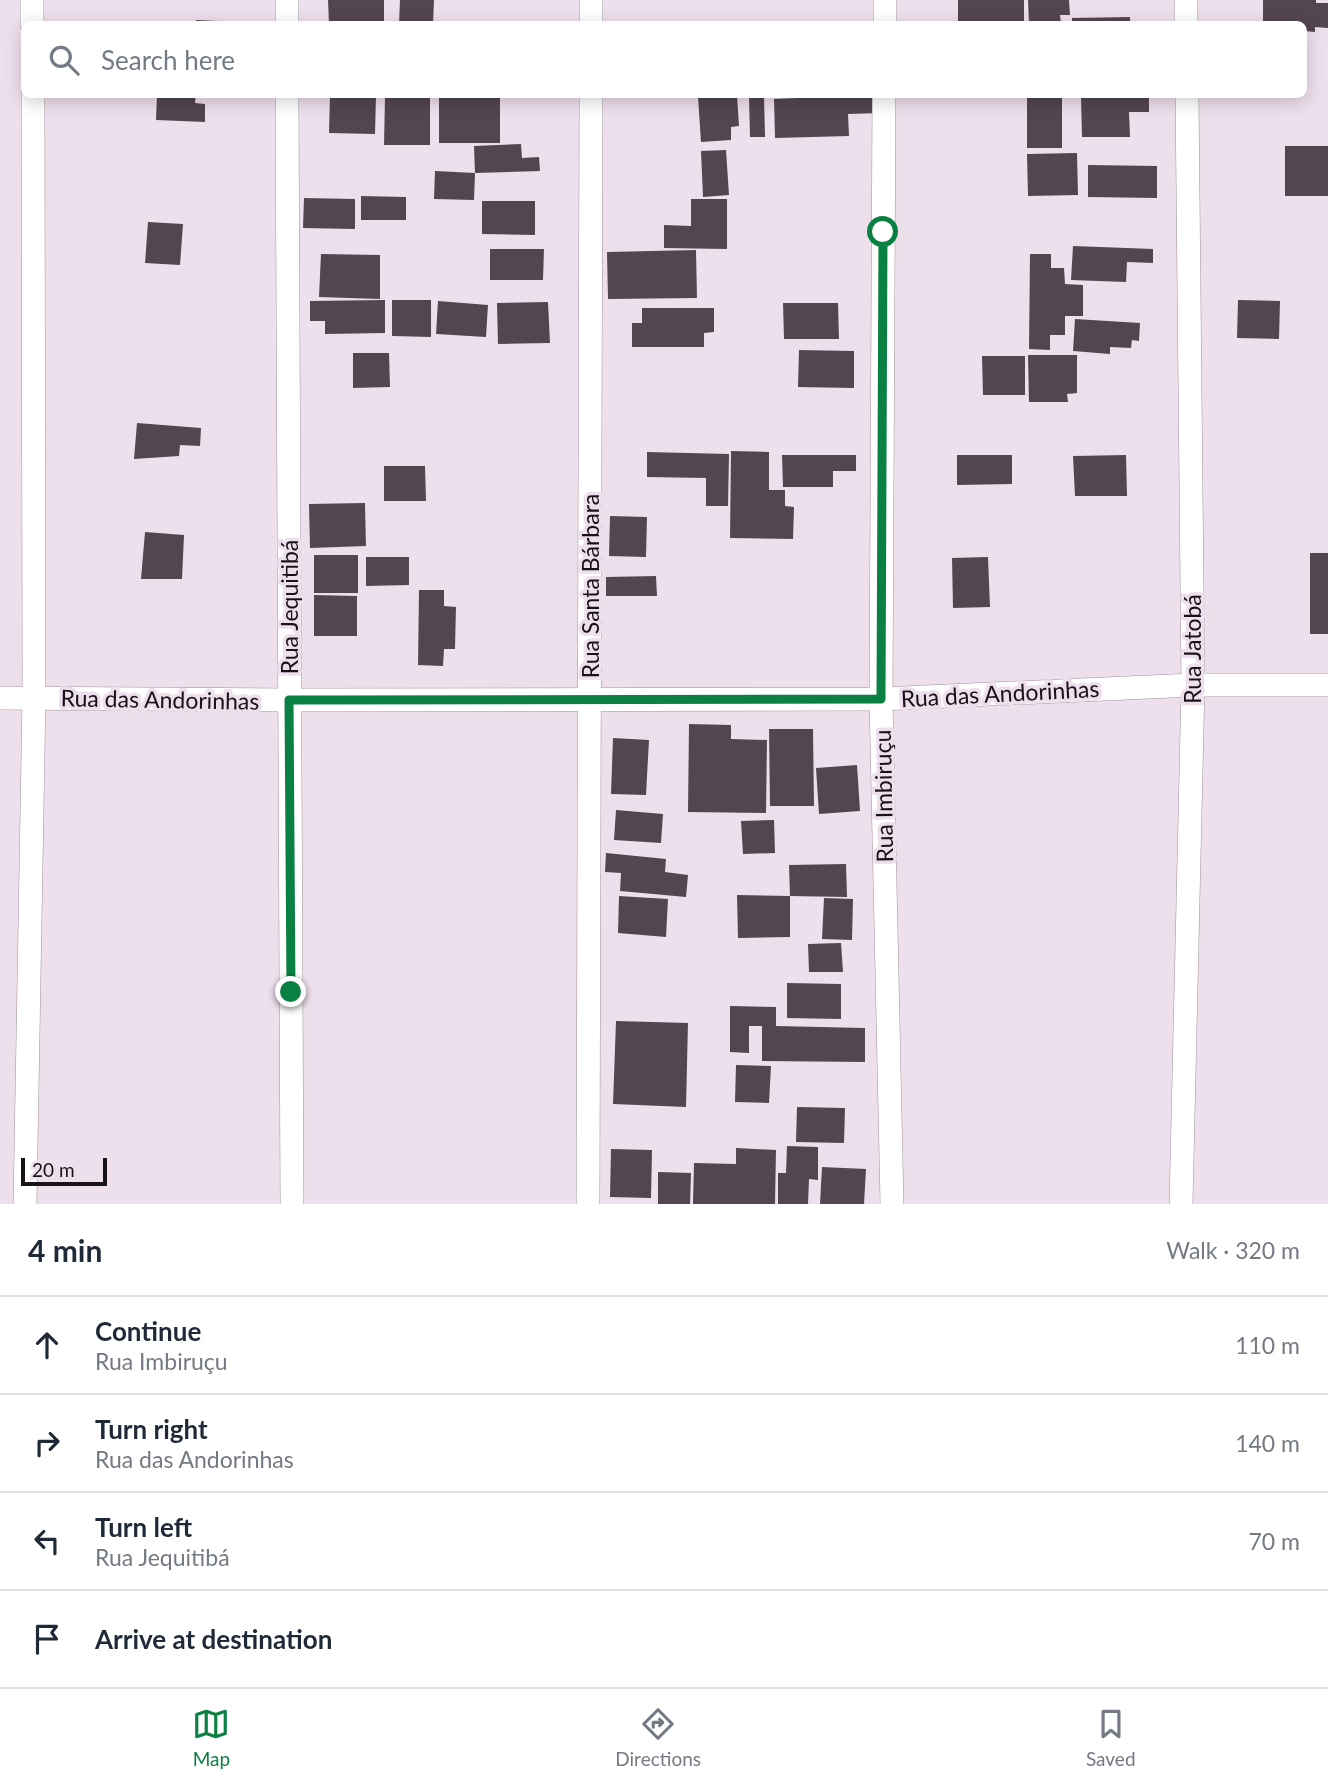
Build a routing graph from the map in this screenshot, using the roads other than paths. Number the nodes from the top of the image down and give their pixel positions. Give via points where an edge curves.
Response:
1 (32, 0) edge
2 (287, 0) edge
3 (591, 0) edge
4 (885, 0) edge
5 (1186, 0) edge
6 (32, 21) edge
7 (287, 21) edge
8 (591, 21) edge
9 (885, 21) edge
10 (1186, 21) edge
11 (33, 98) edge
12 (287, 98) edge
13 (591, 98) edge
14 (884, 98) edge
15 (1187, 98) edge
16 (1192, 685) junction
17 (1328, 685) edge
18 (0, 698) edge
19 (34, 698) junction
20 (589, 699) junction
21 (881, 699) junction
22 (289, 700) junction
23 (25, 1204) edge
24 (292, 1204) edge
25 (588, 1204) edge
26 (892, 1204) edge
27 (1181, 1204) edge

1 - 6 street
2 - 7 street
3 - 8 street
4 - 9 street
5 - 10 street
11 - 19 street
12 - 22 street, Rua Jequitibá
13 - 20 street, Rua Santa Bárbara
14 - 21 street, Rua Imbiruçu
15 - 16 street, Rua Jatobá
16 - 17 street, Rua das Andorinhas
16 - 21 street, Rua das Andorinhas
16 - 27 street, Rua Jatobá
18 - 19 street, Rua das Andorinhas
19 - 22 street, Rua das Andorinhas
19 - 23 street
20 - 21 street, Rua das Andorinhas
20 - 22 street, Rua das Andorinhas
20 - 25 street, Rua Santa Bárbara
21 - 26 street, Rua Imbiruçu
22 - 24 street, Rua Jequitibá

